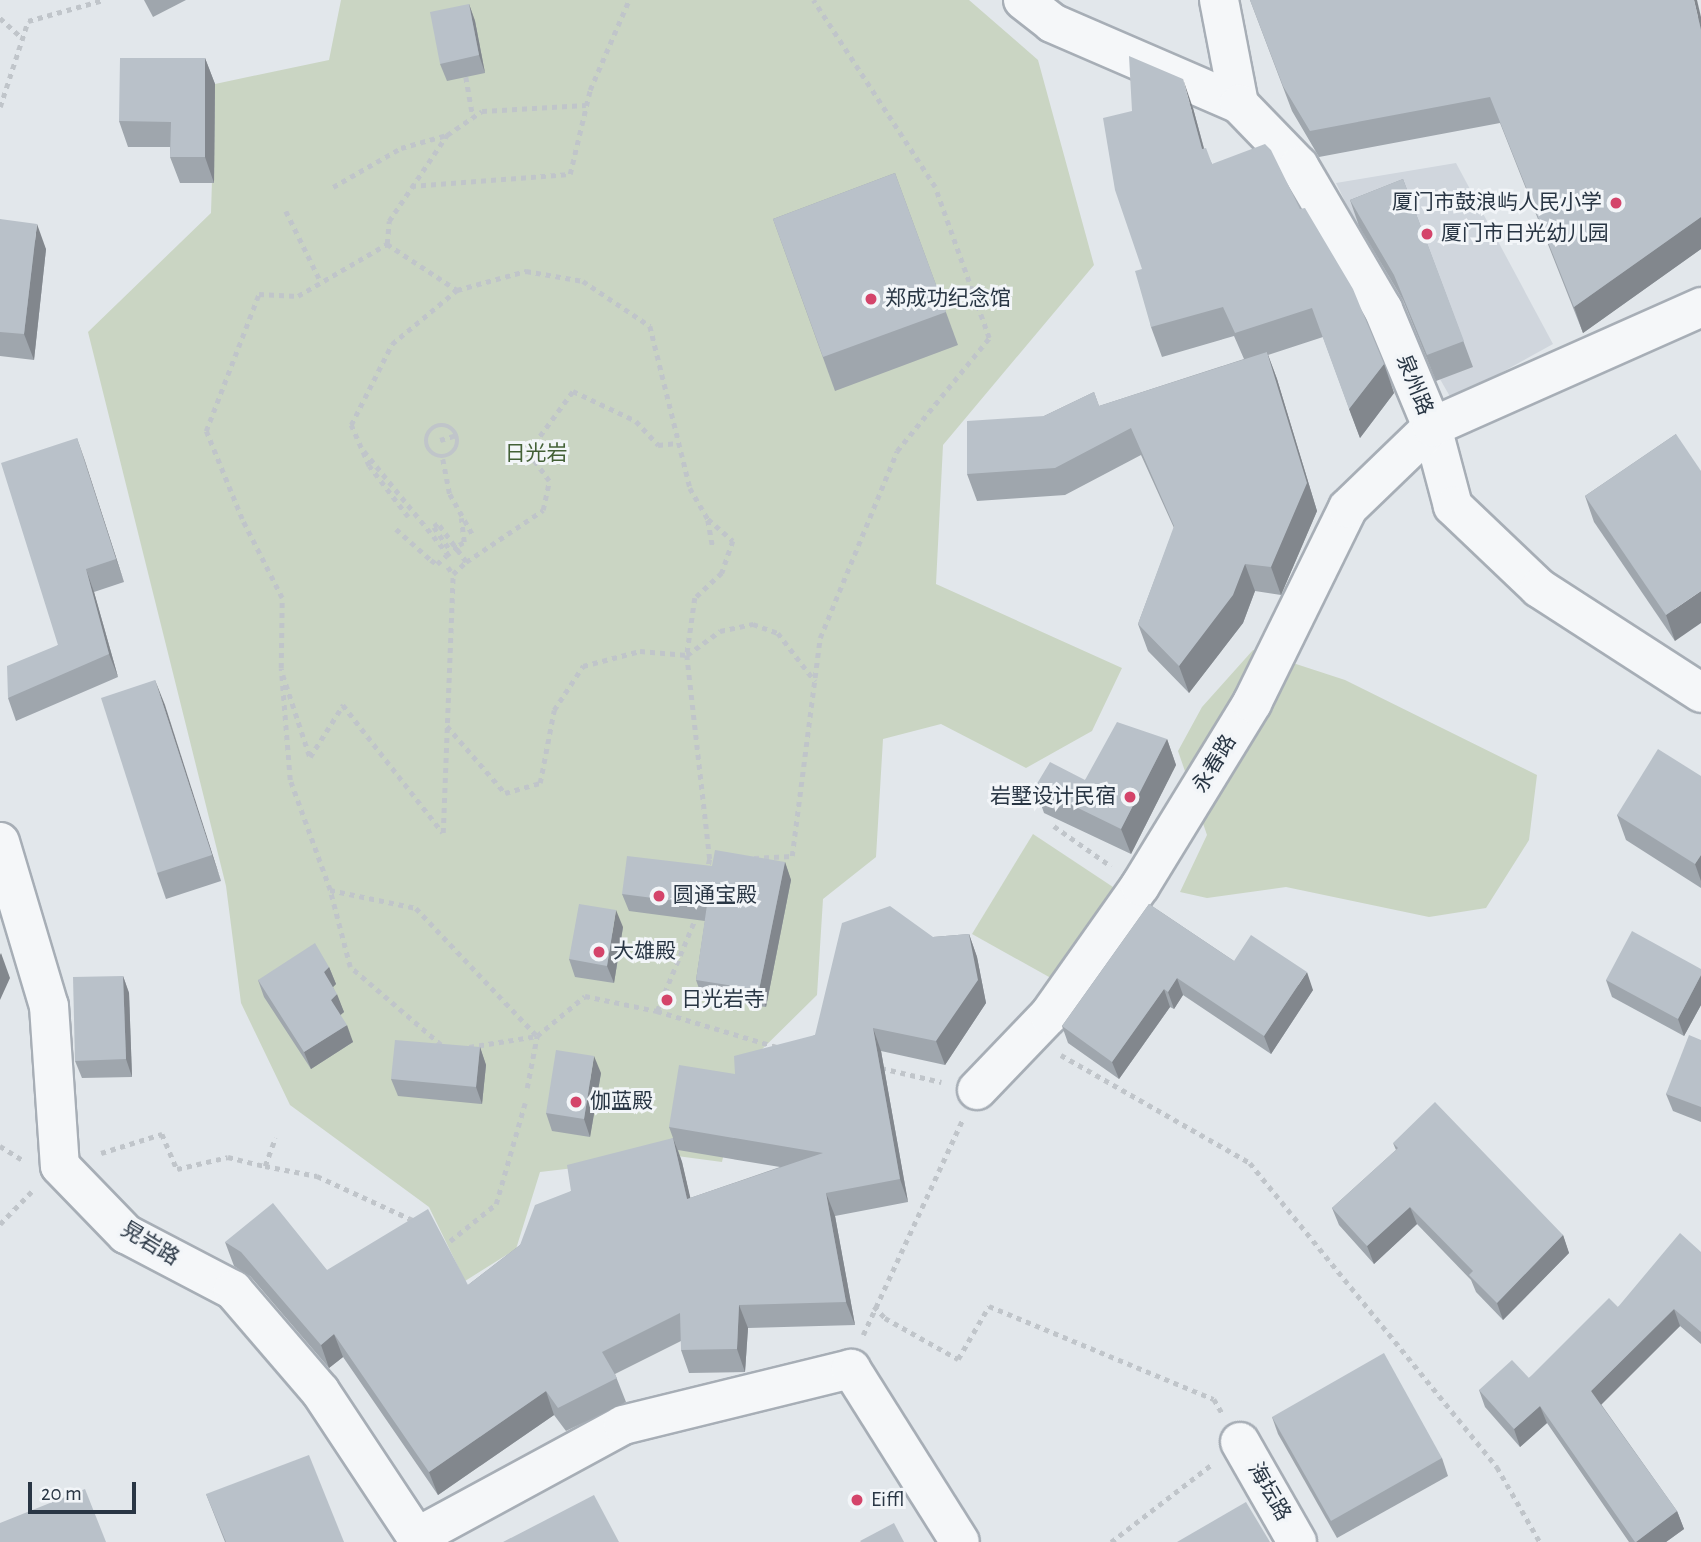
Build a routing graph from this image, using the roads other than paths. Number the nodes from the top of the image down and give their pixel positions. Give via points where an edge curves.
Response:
1 (1023, 0) edge
2 (1219, 0) edge
3 (1239, 104) junction
4 (1701, 307) edge
5 (1432, 427) junction
6 (1701, 693) edge
7 (0, 842) edge
8 (977, 1090) road end
9 (1240, 1442) road end
10 (419, 1539) edge
11 (960, 1542) edge
12 (1297, 1542) edge

1 - 3 street via 1052,23
2 - 3 street
3 - 5 street, 泉州路 via 1299,166 1383,309
4 - 5 street, 永春路
5 - 6 street, 泉州路 via 1453,506 1539,588
5 - 8 street, 永春路 via 1348,508 1252,703 1140,886 1049,1015
7 - 10 street, 晃岩路 via 49,1006 60,1166 126,1234 233,1290 320,1391
9 - 12 street, 海坛路
10 - 11 street via 623,1425 851,1369

